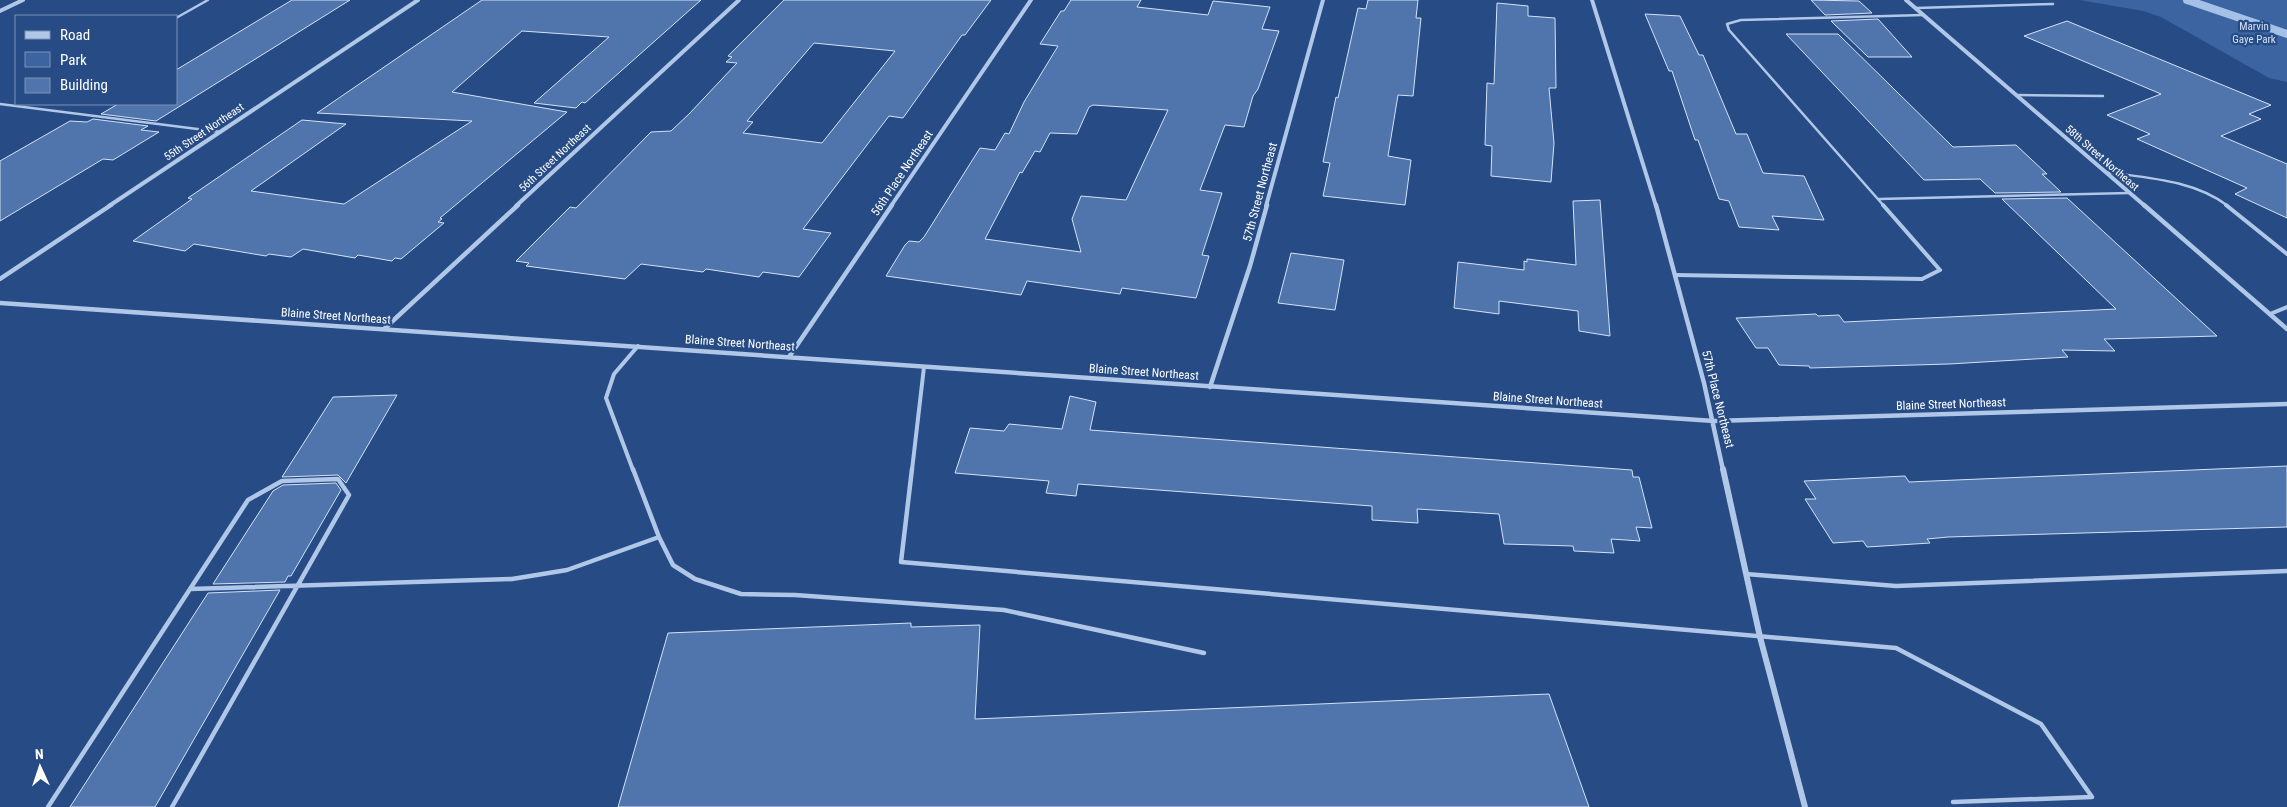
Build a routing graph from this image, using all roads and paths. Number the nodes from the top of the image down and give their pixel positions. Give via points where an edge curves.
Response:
1 (23, 0) edge
2 (208, 0) edge
3 (418, 0) edge
4 (739, 0) edge
5 (1031, 0) edge
6 (1323, 0) edge
7 (1592, 0) edge
8 (1906, 0) edge
9 (2053, 4) dead end
10 (1916, 8) junction
11 (0, 11) edge
12 (1923, 15) junction
13 (178, 17) edge
14 (2016, 95) junction
15 (2103, 96) dead end
16 (0, 104) edge
17 (15, 104) edge
18 (22, 105) edge
19 (221, 132) junction
20 (2106, 172) junction
21 (2129, 193) junction
22 (1879, 199) junction
23 (2287, 254) edge
24 (1675, 275) junction
25 (0, 279) edge
26 (0, 303) edge
27 (2287, 307) edge
28 (2270, 314) junction
29 (2287, 328) edge
30 (384, 329) junction
31 (638, 346) junction
32 (789, 357) junction
33 (924, 367) junction
34 (1210, 387) junction
35 (2287, 404) edge
36 (1714, 421) junction
37 (659, 537) junction
38 (2287, 571) edge
39 (1746, 574) junction
40 (298, 585) junction
41 (190, 589) junction
42 (1760, 637) junction
43 (1204, 653) dead end
44 (1953, 802) dead end
45 (48, 807) edge
46 (172, 807) edge
47 (1806, 807) edge

1 - 11 street
2 - 13 lane
3 - 19 street, 55th Street Northeast
4 - 30 street, 56th Street Northeast
5 - 32 street, 56th Place Northeast
6 - 34 street, 57th Street Northeast via 1250,266
7 - 24 street, 57th Place Northeast via 1650,183
8 - 10 street, 58th Street Northeast
9 - 10 lane
10 - 12 street, 58th Street Northeast
12 - 14 street, 58th Street Northeast
12 - 22 lane via 1741,20 1727,24
14 - 15 lane
14 - 20 street, 58th Street Northeast
16 - 17 lane
18 - 19 lane
19 - 25 street, 55th Street Northeast
20 - 21 street, 58th Street Northeast
20 - 23 lane via 2180,183 2221,201
21 - 22 lane
21 - 28 street, 58th Street Northeast
22 - 24 lane via 1940,270 1922,279
24 - 36 street, 57th Place Northeast
26 - 30 street, Blaine Street Northeast
27 - 28 lane
28 - 29 street, 58th Street Northeast
30 - 31 street, Blaine Street Northeast
31 - 32 street, Blaine Street Northeast
31 - 37 lane via 614,374 606,398
32 - 33 street, Blaine Street Northeast
33 - 34 street, Blaine Street Northeast
33 - 42 lane via 901,562
34 - 36 street, Blaine Street Northeast
35 - 36 street, Blaine Street Northeast
36 - 39 street, 57th Place Northeast
37 - 40 lane via 567,570 512,579
37 - 43 lane via 673,565 695,579 741,594 1004,610
38 - 39 lane via 1896,586
39 - 42 street, 57th Place Northeast
40 - 41 lane
40 - 41 lane via 349,496 338,479 282,481 248,500
40 - 46 lane
41 - 45 lane
42 - 44 lane via 1896,648 2041,724 2092,797
42 - 47 street, 57th Place Northeast

